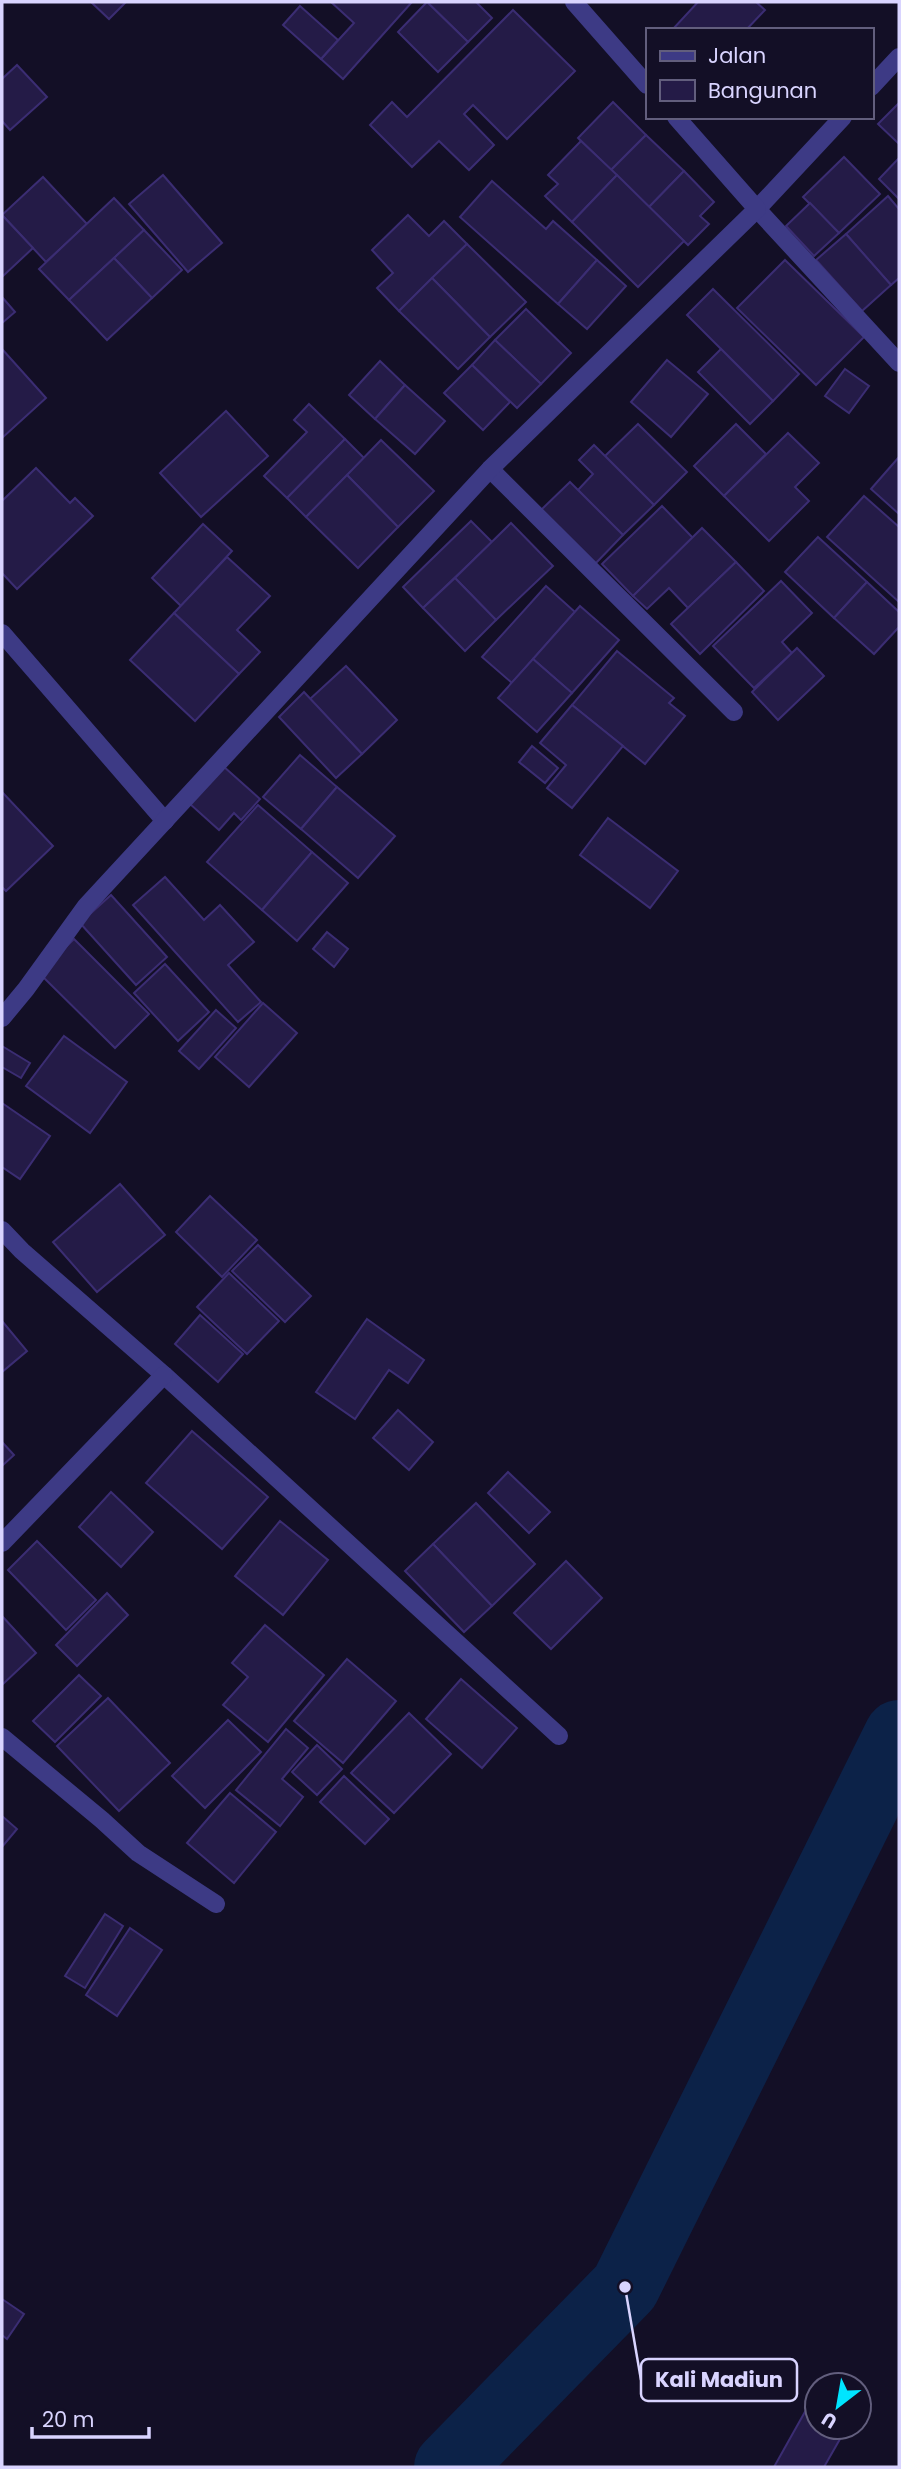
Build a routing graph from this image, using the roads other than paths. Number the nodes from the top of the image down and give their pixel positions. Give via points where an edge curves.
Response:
1 (574, 2) edge
2 (899, 57) edge
3 (646, 84) edge
4 (873, 85) edge
5 (678, 119) edge
6 (841, 119) edge
7 (757, 209) junction
8 (899, 363) edge
9 (491, 469) junction
10 (2, 633) edge
11 (734, 712) dead end
12 (165, 821) junction
13 (2, 1018) edge
14 (2, 1230) edge
15 (164, 1375) junction
16 (2, 1543) edge
17 (559, 1736) dead end
18 (2, 1737) edge
19 (216, 1904) dead end

1 - 3 street
2 - 4 street
5 - 7 street
6 - 7 street
7 - 8 street
7 - 9 street
9 - 11 street
9 - 12 street
10 - 12 street
12 - 13 street via 86,906
14 - 15 street
15 - 16 street
15 - 17 street
18 - 19 street via 138,1853

